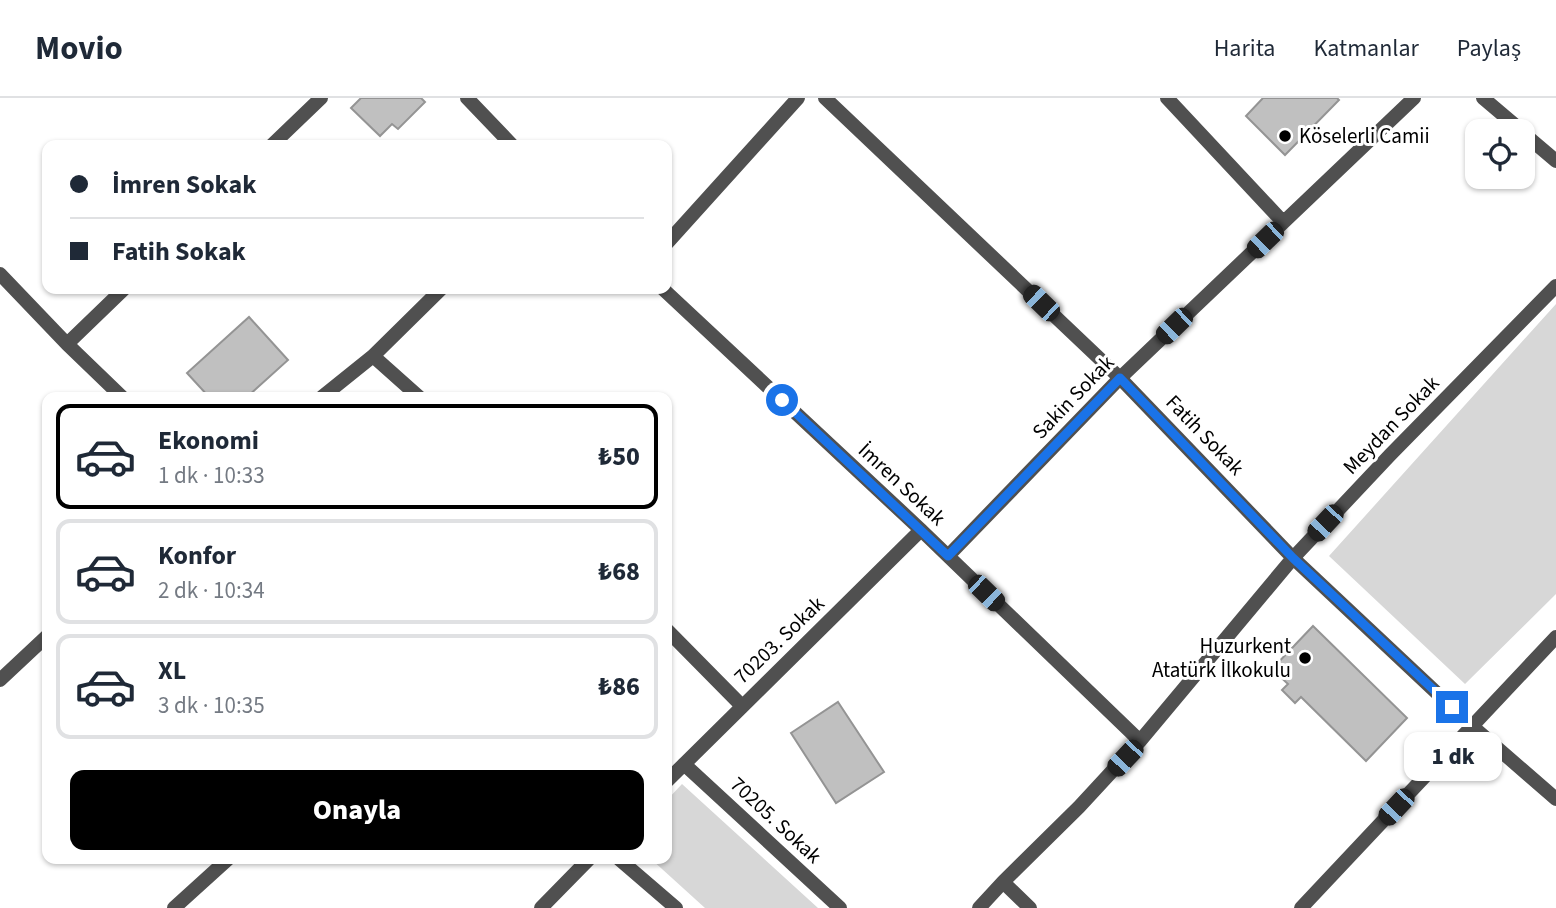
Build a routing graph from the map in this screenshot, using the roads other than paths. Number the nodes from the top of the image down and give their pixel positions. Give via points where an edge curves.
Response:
1 (321, 98) edge
2 (467, 98) edge
3 (798, 98) edge
4 (825, 98) edge
5 (1167, 98) edge
6 (1414, 98) edge
7 (1483, 98) edge
8 (1507, 119) edge
9 (277, 140) edge
10 (507, 140) edge
11 (1535, 143) edge
12 (1556, 161) edge
13 (1283, 222) junction
14 (672, 237) edge
15 (0, 274) edge
16 (1556, 286) edge
17 (119, 294) edge
18 (436, 294) edge
19 (668, 294) edge
20 (67, 344) junction
21 (373, 356) junction
22 (1120, 378) junction
23 (117, 392) edge
24 (328, 392) edge
25 (413, 392) edge
26 (921, 530) junction
27 (948, 556) junction
28 (1293, 558) junction
29 (672, 635) edge
30 (1556, 637) edge
31 (42, 640) edge
32 (4, 670) edge
33 (742, 706) junction
34 (1472, 726) junction
35 (1140, 741) junction
36 (684, 764) junction
37 (672, 776) edge
38 (1556, 799) edge
39 (223, 864) edge
40 (584, 864) edge
41 (626, 864) edge
42 (1003, 882) junction
43 (174, 908) edge
44 (541, 908) edge
45 (676, 908) edge
46 (840, 908) edge
47 (979, 908) edge
48 (1030, 908) edge
49 (1301, 908) edge

1 - 9 street
2 - 10 street
3 - 14 street
4 - 22 street, Fatih Sokak
5 - 13 street
6 - 13 street, Sakin Sokak
7 - 8 street
11 - 12 street
13 - 22 street, Sakin Sokak
15 - 20 street
16 - 28 street, Meydan Sokak
17 - 20 street
18 - 21 street
19 - 26 street, İmren Sokak
20 - 23 street
21 - 24 street
21 - 25 street
22 - 27 street, Sakin Sokak
22 - 28 street, Fatih Sokak
26 - 27 street, İmren Sokak
26 - 33 street, 70203. Sokak
27 - 35 street, İmren Sokak
28 - 34 street, Fatih Sokak
28 - 35 street, Meydan Sokak
29 - 33 street
30 - 34 street
31 - 32 street
33 - 36 street, 70203. Sokak
34 - 38 street, Fatih Sokak
34 - 49 street
35 - 42 street, Meydan Sokak
36 - 37 street, 70203. Sokak
36 - 46 street, 70205. Sokak
39 - 43 street
40 - 44 street
41 - 45 street
42 - 47 street, Meydan Sokak
42 - 48 street

